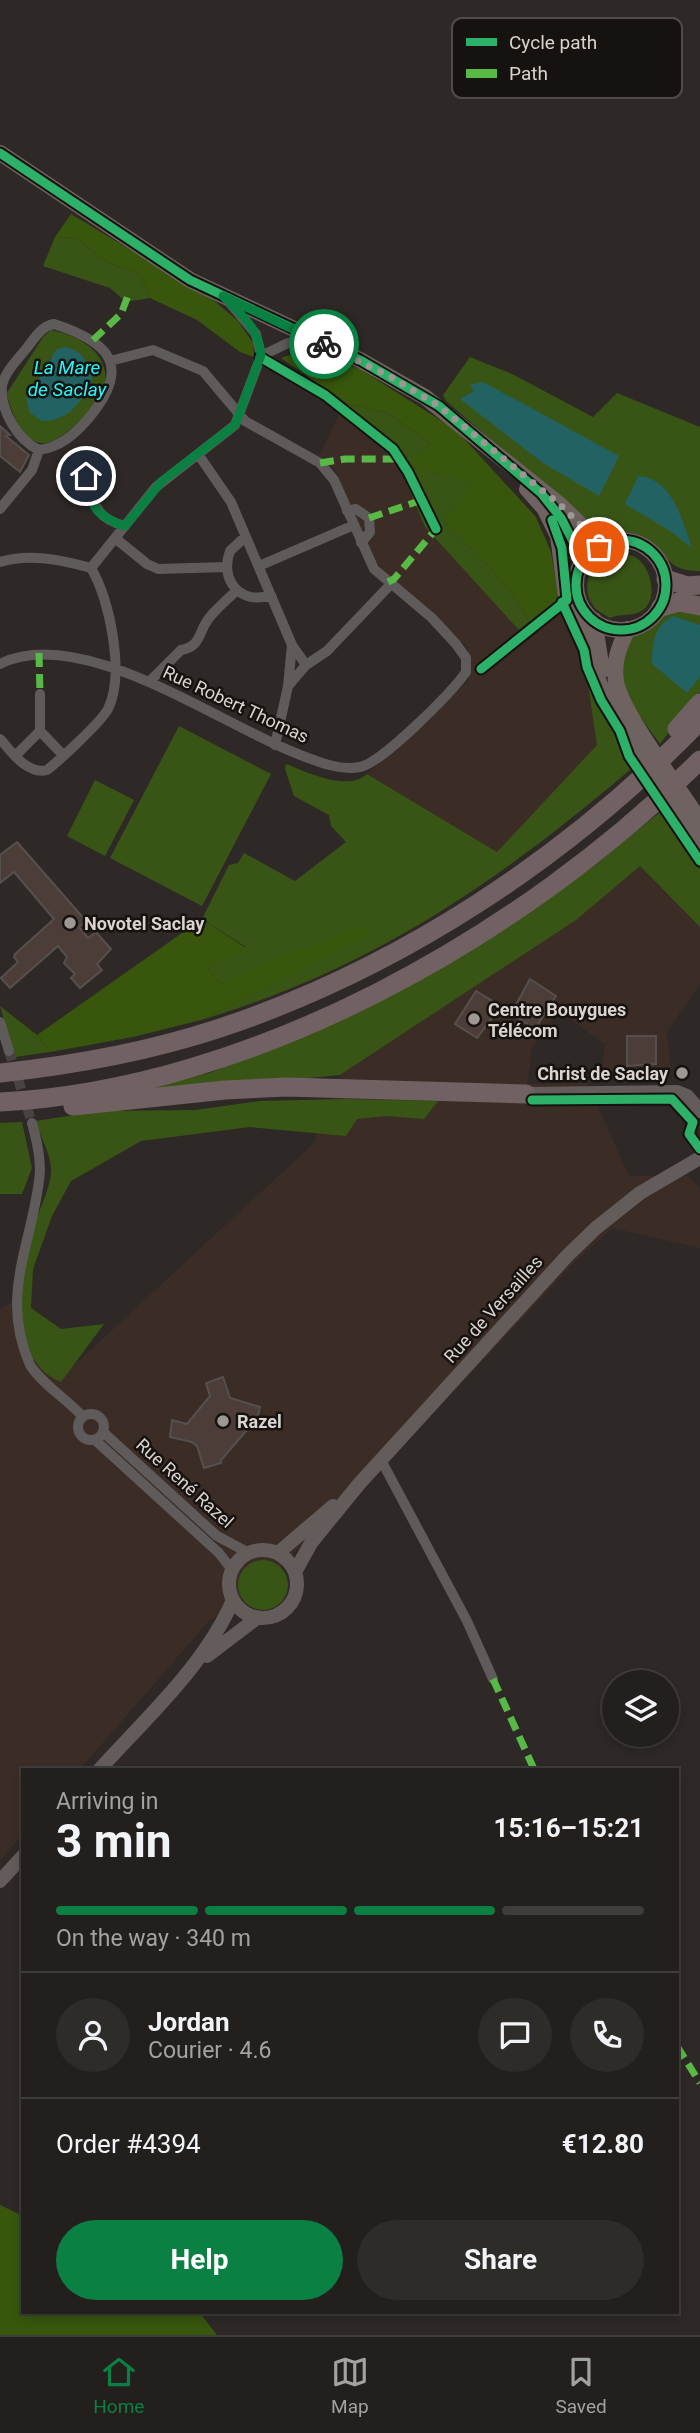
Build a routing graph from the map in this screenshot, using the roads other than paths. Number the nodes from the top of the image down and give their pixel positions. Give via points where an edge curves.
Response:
1 (0, 153) edge
2 (223, 296) junction
3 (324, 344) junction
4 (261, 355) junction
5 (110, 361) junction
6 (240, 415) junction
7 (489, 446) junction
8 (39, 450) junction
9 (198, 454) junction
10 (86, 476) dead end
11 (528, 479) junction
12 (0, 509) edge
13 (347, 511) junction
14 (354, 525) junction
15 (125, 526) junction
16 (245, 537) junction
17 (115, 538) junction
18 (609, 542) junction
19 (362, 543) junction
20 (583, 561) junction
21 (0, 562) edge
22 (259, 566) junction
23 (226, 567) junction
24 (91, 568) junction
25 (666, 579) junction
26 (391, 584) junction
27 (700, 585) edge
28 (236, 591) junction
29 (271, 595) junction
30 (700, 606) edge
31 (661, 607) junction
32 (594, 620) junction
33 (628, 629) junction
34 (292, 645) junction
35 (0, 664) edge
36 (306, 665) junction
37 (115, 670) junction
38 (149, 682) junction
39 (288, 686) junction
40 (40, 694) dead end
41 (700, 703) edge
42 (621, 721) junction
43 (700, 721) edge
44 (40, 731) junction
45 (0, 739) edge
46 (641, 740) junction
47 (275, 745) junction
48 (63, 754) junction
49 (16, 755) junction
50 (700, 760) edge
51 (639, 779) junction
52 (691, 815) edge
53 (700, 843) edge
54 (0, 1022) edge
55 (9, 1052) tunnel mouth
56 (0, 1073) edge
57 (528, 1094) joint
58 (8, 1102) edge
59 (700, 1111) edge
60 (32, 1123) tunnel mouth
61 (700, 1146) edge
62 (700, 1158) edge
63 (670, 1173) junction
64 (83, 1417) junction
65 (99, 1436) junction
66 (382, 1460) junction
67 (359, 1485) junction
68 (249, 1553) junction
69 (278, 1553) junction
70 (232, 1570) junction
71 (295, 1572) junction
72 (233, 1600) junction
73 (257, 1618) junction
74 (182, 1678) junction
75 (493, 1679) dead end
76 (101, 1768) edge
77 (21, 1858) edge
78 (0, 1881) edge

1 - 2 main road via 141,249
2 - 3 main road
2 - 4 street via 250,325
3 - 4 street via 288,343
3 - 7 main road via 425,397
4 - 6 street
5 - 6 street via 158,351 208,374
5 - 8 street via 113,380 94,411 66,440
5 - 8 street via 93,340 54,324 44,327 34,339 4,380 2,400 19,435
6 - 9 street via 230,430
6 - 13 street via 320,463 334,480
7 - 11 main road
7 - 42 main road via 552,521 562,548 568,604 605,696
8 - 12 street via 32,470
9 - 15 street via 156,486
9 - 16 street via 227,494
10 - 15 street via 97,508 113,523
11 - 18 main road via 587,531
11 - 20 main road via 561,517
13 - 14 street
13 - 19 street via 356,509 369,518 370,533
14 - 19 street
14 - 22 street
15 - 17 street
16 - 22 street
16 - 23 street via 230,551
17 - 23 street via 158,569
17 - 24 street
18 - 20 main road
18 - 25 main road via 639,544 656,558
19 - 26 street via 374,569
20 - 32 main road via 577,593
21 - 24 street via 60,560
22 - 29 street
23 - 28 street
24 - 37 street via 104,595
25 - 27 highway
25 - 31 main road
26 - 36 street via 327,651
26 - 47 street, Rue Robert Thomas via 456,644 466,658 466,671 401,738 362,767 338,767
28 - 29 street via 251,598
28 - 38 street via 206,622 202,637 181,650
29 - 34 street
30 - 31 highway via 679,602
31 - 33 main road via 647,622
32 - 33 main road
32 - 42 main road via 603,678
33 - 46 main road via 616,659 616,683
34 - 36 street
34 - 39 street
35 - 37 street, Rue Robert Thomas via 32,653 55,653
36 - 39 street
37 - 38 street, Rue Robert Thomas
37 - 48 street via 107,711
38 - 47 street, Rue Robert Thomas
39 - 47 street
40 - 44 street
41 - 51 highway via 639,773
42 - 46 main road
43 - 51 highway
44 - 48 street
44 - 49 street
45 - 49 street
46 - 52 main road
48 - 49 street via 39,772
50 - 58 highway via 631,824 562,878 496,924 395,982 300,1027 196,1066 103,1089
51 - 56 highway via 502,888 420,937 290,1002 163,1045 87,1062
52 - 53 main road
54 - 55 street
57 - 58 highway via 287,1087 37,1108
57 - 59 main road via 682,1092
60 - 64 street, Rue René Razel via 40,1179 11,1282 11,1322 32,1368
61 - 63 main road, Rue de Versailles
62 - 63 main road, Rue de Versailles
63 - 66 main road, Rue de Versailles via 611,1215 567,1256
64 - 65 street, Rue René Razel via 92,1415 103,1422
64 - 65 street, Rue René Razel via 79,1433 85,1439
65 - 68 street, Rue René Razel via 218,1536
65 - 70 street, Rue René Razel
66 - 67 main road, Rue de Versailles
66 - 75 street via 462,1610
67 - 69 main road, Rue de Versailles
67 - 71 main road, Rue de Versailles via 311,1543
68 - 69 main road
68 - 70 main road
69 - 71 main road
70 - 72 main road via 229,1586
71 - 73 main road via 297,1590 290,1606 275,1617
72 - 73 main road via 247,1615
72 - 74 main road via 215,1637
73 - 74 main road
74 - 76 main road
77 - 78 main road

